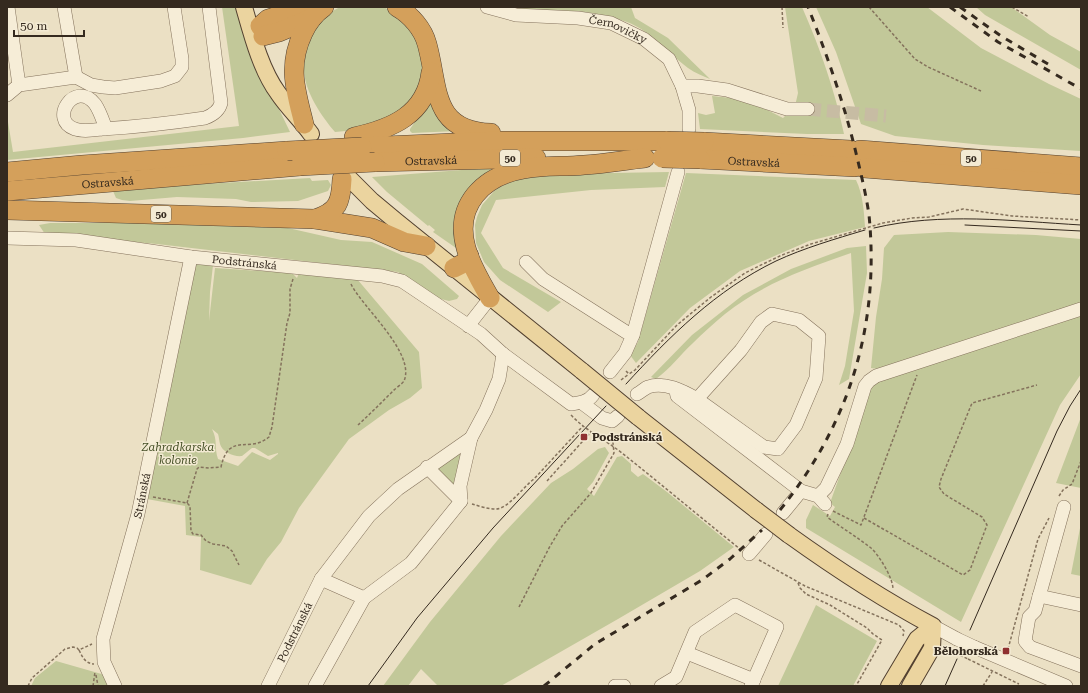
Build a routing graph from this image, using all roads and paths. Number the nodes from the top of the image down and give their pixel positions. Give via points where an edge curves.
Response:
1 (8, 7) edge
2 (64, 7) edge
3 (174, 7) edge
4 (209, 7) edge
5 (397, 7) edge
6 (487, 7) edge
7 (782, 7) edge
8 (869, 7) edge
9 (1012, 7) edge
10 (314, 11) edge
11 (255, 16) edge
12 (1029, 17) dead end
13 (783, 28) dead end
14 (9, 29) edge
15 (431, 65) junction
16 (76, 77) junction
17 (89, 84) junction
18 (19, 85) junction
19 (682, 86) junction
20 (981, 91) dead end
21 (7, 95) edge
22 (84, 97) junction
23 (808, 109) tunnel mouth
24 (106, 129) junction
25 (308, 129) junction
26 (689, 129) dead end
27 (558, 140) junction
28 (358, 142) junction
29 (658, 152) junction
30 (858, 159) junction
31 (1081, 167) edge
32 (7, 172) edge
33 (678, 172) dead end
34 (346, 179) joint
35 (1081, 185) edge
36 (7, 191) edge
37 (7, 210) edge
38 (315, 219) junction
39 (1081, 220) edge
40 (7, 238) edge
41 (426, 246) junction
42 (469, 256) junction
43 (191, 257) junction
44 (526, 262) dead end
45 (454, 268) junction
46 (349, 273) junction
47 (294, 277) dead end
48 (490, 298) junction
49 (1081, 309) edge
50 (468, 326) junction
51 (633, 335) junction
52 (503, 354) junction
53 (619, 361) junction
54 (922, 361) junction
55 (610, 372) dead end
56 (630, 374) junction
57 (621, 380) dead end
58 (1037, 385) dead end
59 (675, 388) junction
60 (638, 394) dead end
61 (593, 395) dead end
62 (697, 399) junction
63 (582, 403) junction
64 (569, 411) dead end
65 (615, 418) joint
66 (358, 425) dead end
67 (582, 426) junction
68 (591, 432) junction
69 (471, 438) junction
70 (614, 447) junction
71 (427, 467) junction
72 (547, 481) dead end
73 (801, 491) junction
74 (142, 495) junction
75 (465, 502) junction
76 (187, 503) junction
77 (825, 503) junction
78 (1064, 507) dead end
79 (783, 513) dead end
80 (864, 518) junction
81 (766, 534) dead end
82 (749, 554) junction
83 (239, 566) dead end
84 (321, 579) junction
85 (798, 582) junction
86 (888, 585) dead end
87 (1039, 596) junction
88 (364, 598) junction
89 (1081, 605) edge
90 (518, 607) dead end
91 (933, 626) junction
92 (904, 631) dead end
93 (103, 639) junction
94 (79, 650) junction
95 (951, 651) dead end
96 (687, 653) junction
97 (971, 653) junction
98 (1081, 666) edge
99 (992, 672) junction
100 (95, 673) junction
101 (753, 683) edge
102 (1019, 684) dead end
103 (28, 686) edge
104 (93, 686) edge
105 (98, 686) edge
106 (115, 686) edge
107 (268, 686) edge
108 (315, 686) edge
109 (615, 686) edge
110 (624, 686) edge
111 (661, 686) edge
112 (856, 686) edge
113 (889, 686) edge
114 (910, 686) edge
115 (982, 686) edge
116 (1066, 686) edge

1 - 14 street
2 - 16 street
3 - 17 street via 182,59 182,67 175,76 161,81 115,88
4 - 24 street via 221,103 219,109 205,118
5 - 15 highway, 50 via 410,16 422,32
6 - 19 street, Černovičky via 516,15 578,18 611,23 644,39 669,59
7 - 13 path
8 - 20 path via 915,59
9 - 12 path
10 - 11 highway via 279,32
10 - 25 highway via 298,44 294,63 294,78
11 - 25 main road via 282,83
11 - 25 main road via 262,60 271,82 286,105
14 - 18 street
15 - 27 highway, 50 via 441,104 450,118 459,125 478,132
15 - 28 highway, 50 via 426,91 416,109 406,118
16 - 17 street
16 - 18 street
17 - 22 street
18 - 21 street
19 - 23 street via 727,90 788,109
19 - 26 street, Černovičky via 689,110
22 - 24 street via 95,104
22 - 24 street via 72,99 66,104 64,115 69,126 77,130
27 - 28 highway, Ostravská / 50
27 - 29 highway, Ostravská / 50
28 - 32 highway, Ostravská / 50, bridge via 287,151
29 - 30 highway, Ostravská / 50, bridge via 702,151
29 - 36 highway, Ostravská / 50, bridge via 300,166
29 - 42 highway, 50 via 585,165 530,168 500,175 481,188 468,209 464,231
30 - 31 highway, Ostravská / 50
30 - 35 highway, Ostravská / 50
33 - 51 street
34 - 38 highway, 50 via 333,210
34 - 41 main road
37 - 38 highway, 50
38 - 41 highway, 50 via 372,228 404,242
39 - 56 path via 1012,216 963,209 883,223 812,244 745,273 711,297 677,325
40 - 43 street, Podstránská via 76,240
41 - 45 main road
42 - 45 highway via 464,263
42 - 48 highway, 50
43 - 46 street, Podstránská
43 - 74 street, Stránská
44 - 51 street via 543,279
45 - 48 main road
46 - 50 street, Podstránská via 402,281
46 - 66 path via 354,291 398,348 406,368 404,381
47 - 76 path via 290,289 290,313 269,437 260,444 234,445 226,452 221,467 199,467
48 - 50 street
48 - 91 main road, bridge via 788,534 837,569 897,607
49 - 54 street
50 - 52 street, Podstránská
51 - 53 street
52 - 63 street, Podstránská via 571,404
52 - 69 street, Podstránská via 499,379
53 - 55 street
53 - 56 path
54 - 77 street via 876,376 865,386 847,444 826,488
54 - 80 path
56 - 57 path
58 - 80 path via 972,403 941,479 939,487 944,494 982,517 987,525 970,570 963,575
59 - 60 street via 648,386
59 - 62 street
59 - 73 street via 677,396
61 - 63 street
62 - 62 street via 741,350 761,322 772,314 799,320 819,336 816,378 796,424 778,448 764,447
63 - 65 street via 602,418
64 - 67 path
65 - 70 path via 612,432
67 - 68 path
67 - 75 path via 534,479 504,507 497,510
68 - 70 path
68 - 72 path
69 - 71 street, Podstránská
69 - 75 street, Podstránská via 460,486
70 - 82 path
70 - 90 path via 614,453 593,489 562,526
71 - 75 street
71 - 84 street, Podstránská via 369,516
73 - 77 street
73 - 79 street
74 - 76 path
74 - 93 street, Stránská
75 - 88 street via 411,563
76 - 83 path via 190,506 192,534 201,535 206,541 226,546 232,551
77 - 80 path via 861,526
77 - 86 path via 827,517 872,549 890,574 893,589
78 - 87 street
81 - 82 street
82 - 85 path
84 - 88 street
84 - 107 street, Podstránská
85 - 92 path via 899,625
85 - 112 path via 806,594 830,605 882,640
87 - 89 street
87 - 98 street via 1035,610 1029,618 1025,641 1030,647
88 - 108 street
91 - 97 street, bridge via 957,639
91 - 113 main road via 916,639
91 - 114 main road via 932,648
93 - 94 path
93 - 106 street, Stránská via 104,662
94 - 100 path via 84,661 96,664
94 - 103 path via 73,647 65,649 32,678
95 - 97 path, bridge
96 - 101 street
96 - 101 street via 695,632 735,605 777,627
96 - 111 street via 676,677
97 - 99 path
97 - 116 street
99 - 102 path
99 - 115 path
100 - 104 path
100 - 105 path
109 - 110 street

